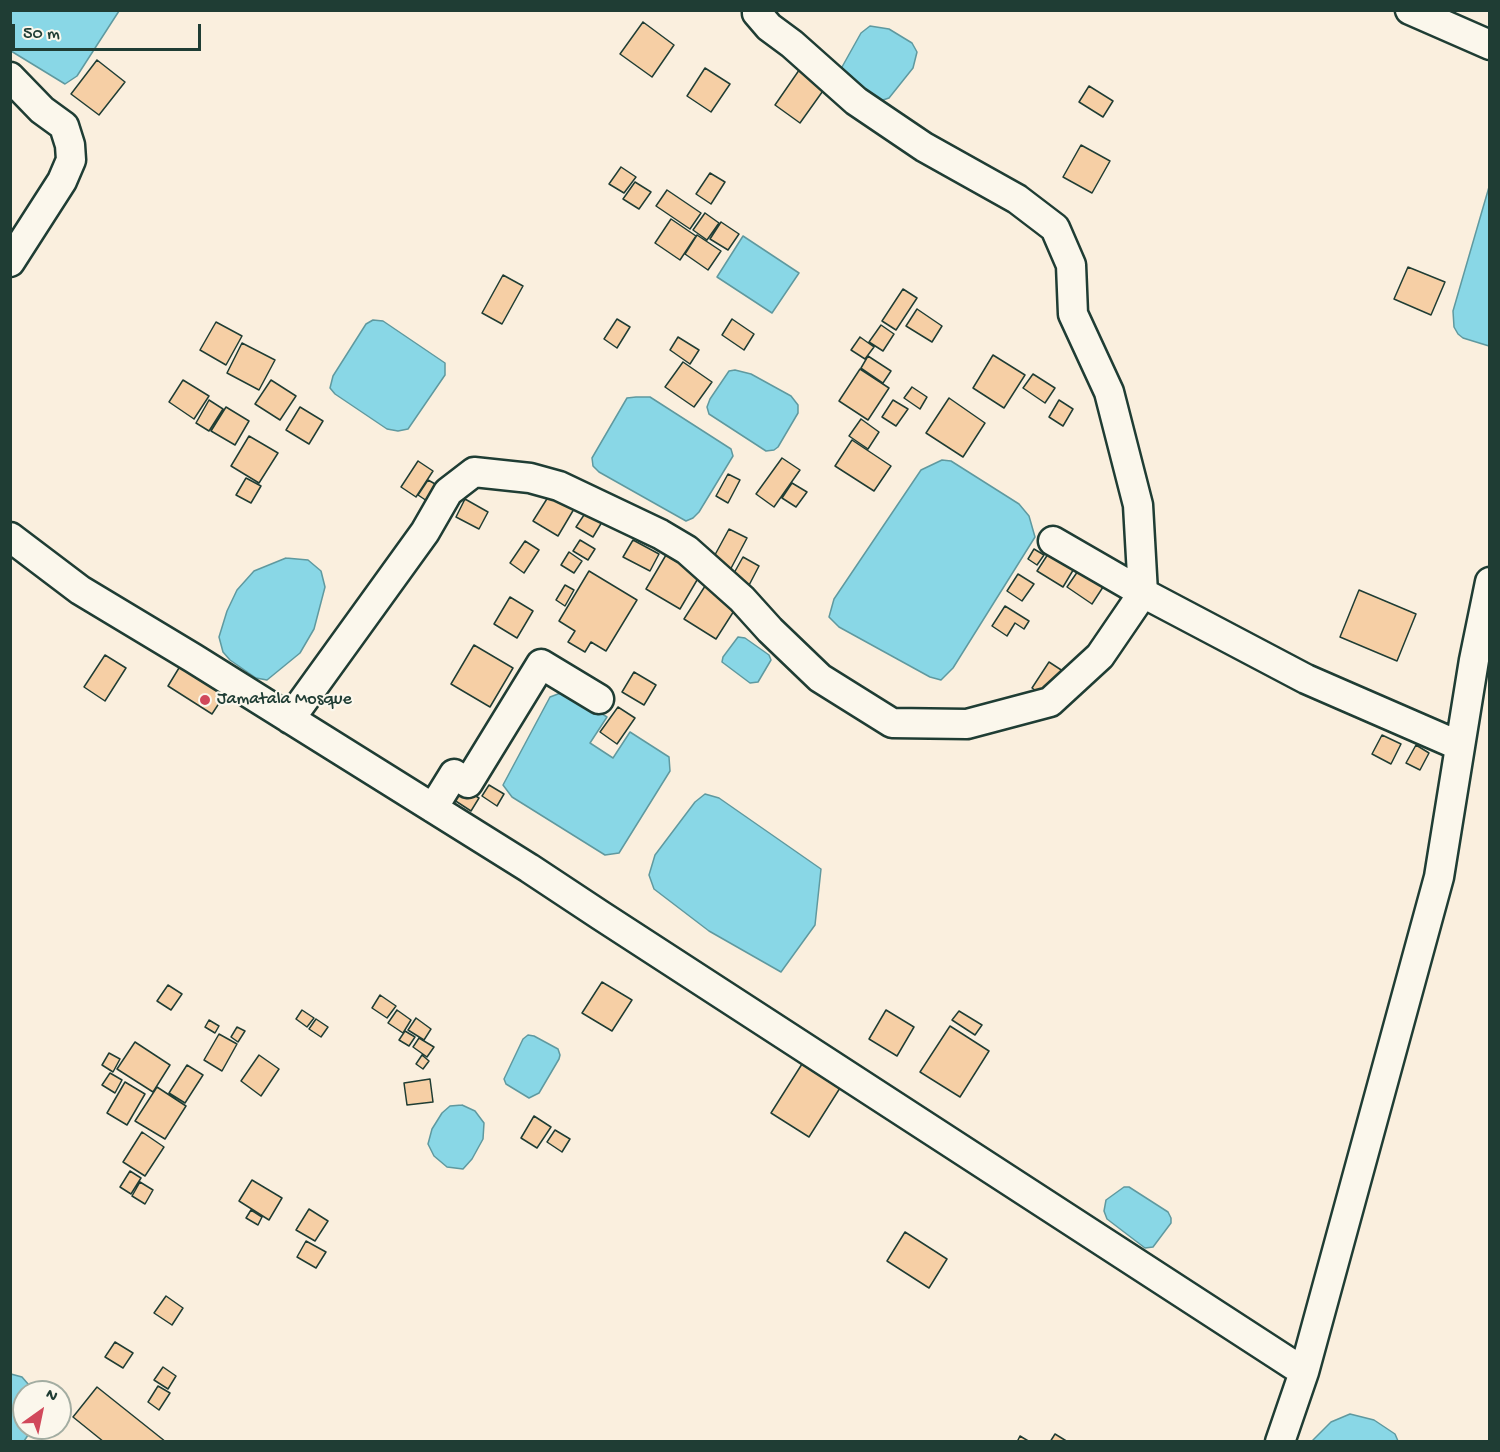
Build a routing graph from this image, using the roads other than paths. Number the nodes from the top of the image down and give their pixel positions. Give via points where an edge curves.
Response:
1 (1410, 10) edge
2 (757, 11) edge
3 (1490, 45) edge
4 (10, 77) edge
5 (10, 262) edge
6 (10, 537) edge
7 (1053, 541) dead end
8 (1490, 582) edge
9 (1143, 593) junction
10 (599, 699) dead end
11 (290, 719) junction
12 (1460, 746) junction
13 (433, 808) junction
14 (1304, 1372) junction
15 (1280, 1442) edge

1 - 3 street
2 - 9 street via 769,27 856,101 924,147 1017,199 1055,228 1071,265 1073,314 1109,392 1138,505
4 - 5 street via 64,126 71,160 62,181
6 - 11 street via 80,590
7 - 9 street
8 - 12 street
9 - 11 street via 1100,656 1050,702 967,724 892,723 820,678 687,550 560,486 530,478 474,472 448,492 425,532
9 - 12 street via 1306,679
10 - 13 street via 541,664 468,783 454,774
11 - 13 street
12 - 14 street via 1439,877
13 - 14 street
14 - 15 street

